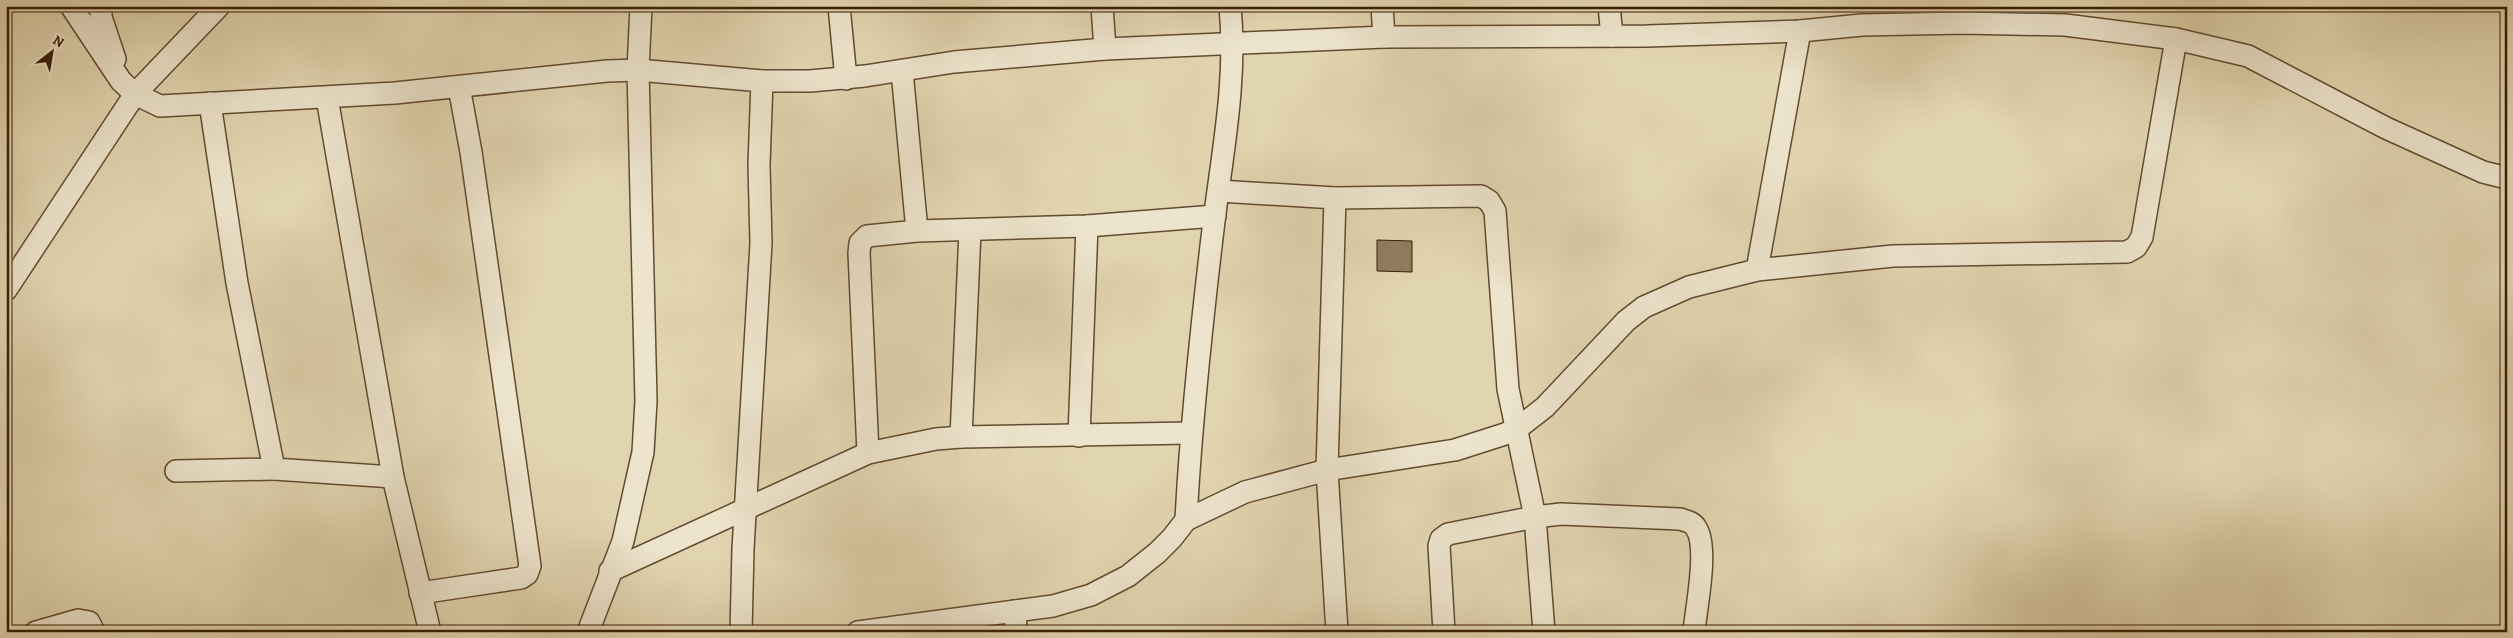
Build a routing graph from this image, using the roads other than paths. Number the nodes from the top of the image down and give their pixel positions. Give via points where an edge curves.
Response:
1 (71, 6) edge
2 (101, 6) edge
3 (219, 6) edge
4 (641, 6) edge
5 (840, 6) edge
6 (1102, 6) edge
7 (1230, 6) edge
8 (1382, 6) edge
9 (1608, 6) edge
10 (1800, 31) junction
11 (1612, 36) junction
12 (1384, 37) junction
13 (2176, 38) junction
14 (1234, 44) junction
15 (1105, 49) junction
16 (638, 70) junction
17 (902, 71) junction
18 (846, 79) junction
19 (762, 81) junction
20 (128, 87) junction
21 (458, 87) junction
22 (327, 98) junction
23 (210, 103) junction
24 (2507, 178) edge
25 (1218, 192) junction
26 (1335, 198) junction
27 (1215, 216) junction
28 (1087, 226) junction
29 (916, 231) junction
30 (970, 231) junction
31 (1757, 270) junction
32 (6, 290) edge
33 (1518, 428) junction
34 (1191, 433) junction
35 (1078, 436) junction
36 (961, 437) junction
37 (868, 453) junction
38 (274, 469) junction
39 (1327, 470) junction
40 (176, 471) dead end
41 (393, 477) junction
42 (745, 511) junction
43 (1535, 516) junction
44 (1186, 520) junction
45 (610, 571) junction
46 (420, 593) junction
47 (1016, 621) edge
48 (898, 629) edge
49 (36, 632) edge
50 (94, 632) edge
51 (430, 632) edge
52 (588, 632) edge
53 (741, 632) edge
54 (858, 632) edge
55 (1337, 632) edge
56 (1444, 632) edge
57 (1544, 632) edge
58 (1694, 632) edge

1 - 20 street
2 - 20 street via 102,17
3 - 20 street
4 - 16 street
5 - 18 street
6 - 15 street
7 - 14 street
8 - 12 street
9 - 11 street
10 - 11 street
10 - 13 street via 1862,25 2065,25
10 - 31 street
11 - 12 street
12 - 14 street
13 - 24 street via 2248,56 2386,128 2483,172
13 - 31 street via 2142,237 2136,247 2127,252 1893,256
14 - 15 street
14 - 25 street via 1228,125
15 - 17 street via 954,62
16 - 19 street
16 - 21 street
16 - 45 street via 646,402 642,452 623,541
17 - 18 street
17 - 29 street
18 - 19 street
19 - 42 street via 759,291
20 - 23 street via 160,106
20 - 32 street
21 - 22 street
21 - 46 street via 472,162 530,566 522,578
22 - 23 street
22 - 41 street
23 - 38 street via 237,283
25 - 26 street
25 - 27 street
26 - 33 street via 1472,195 1489,201 1495,211 1508,389
26 - 39 street
27 - 28 street
27 - 34 street
28 - 30 street
28 - 35 street
29 - 30 street
29 - 37 street via 867,236 860,244
30 - 36 street
31 - 33 street via 1690,287 1644,308 1606,340 1550,402
33 - 39 street via 1456,450
33 - 43 street
34 - 35 street
34 - 44 street
35 - 36 street
36 - 37 street
37 - 42 street
38 - 40 street
38 - 41 street
39 - 44 street via 1245,492
39 - 55 street
41 - 46 street
42 - 45 street
42 - 53 street
43 - 56 street via 1448,534 1441,539
43 - 57 street
43 - 58 street via 1561,514 1680,519 1695,526 1701,536 1702,557
44 - 47 street via 1157,553 1128,576 1091,595
45 - 52 street
46 - 51 street
47 - 48 street
48 - 54 street
49 - 50 street via 78,620 89,622

